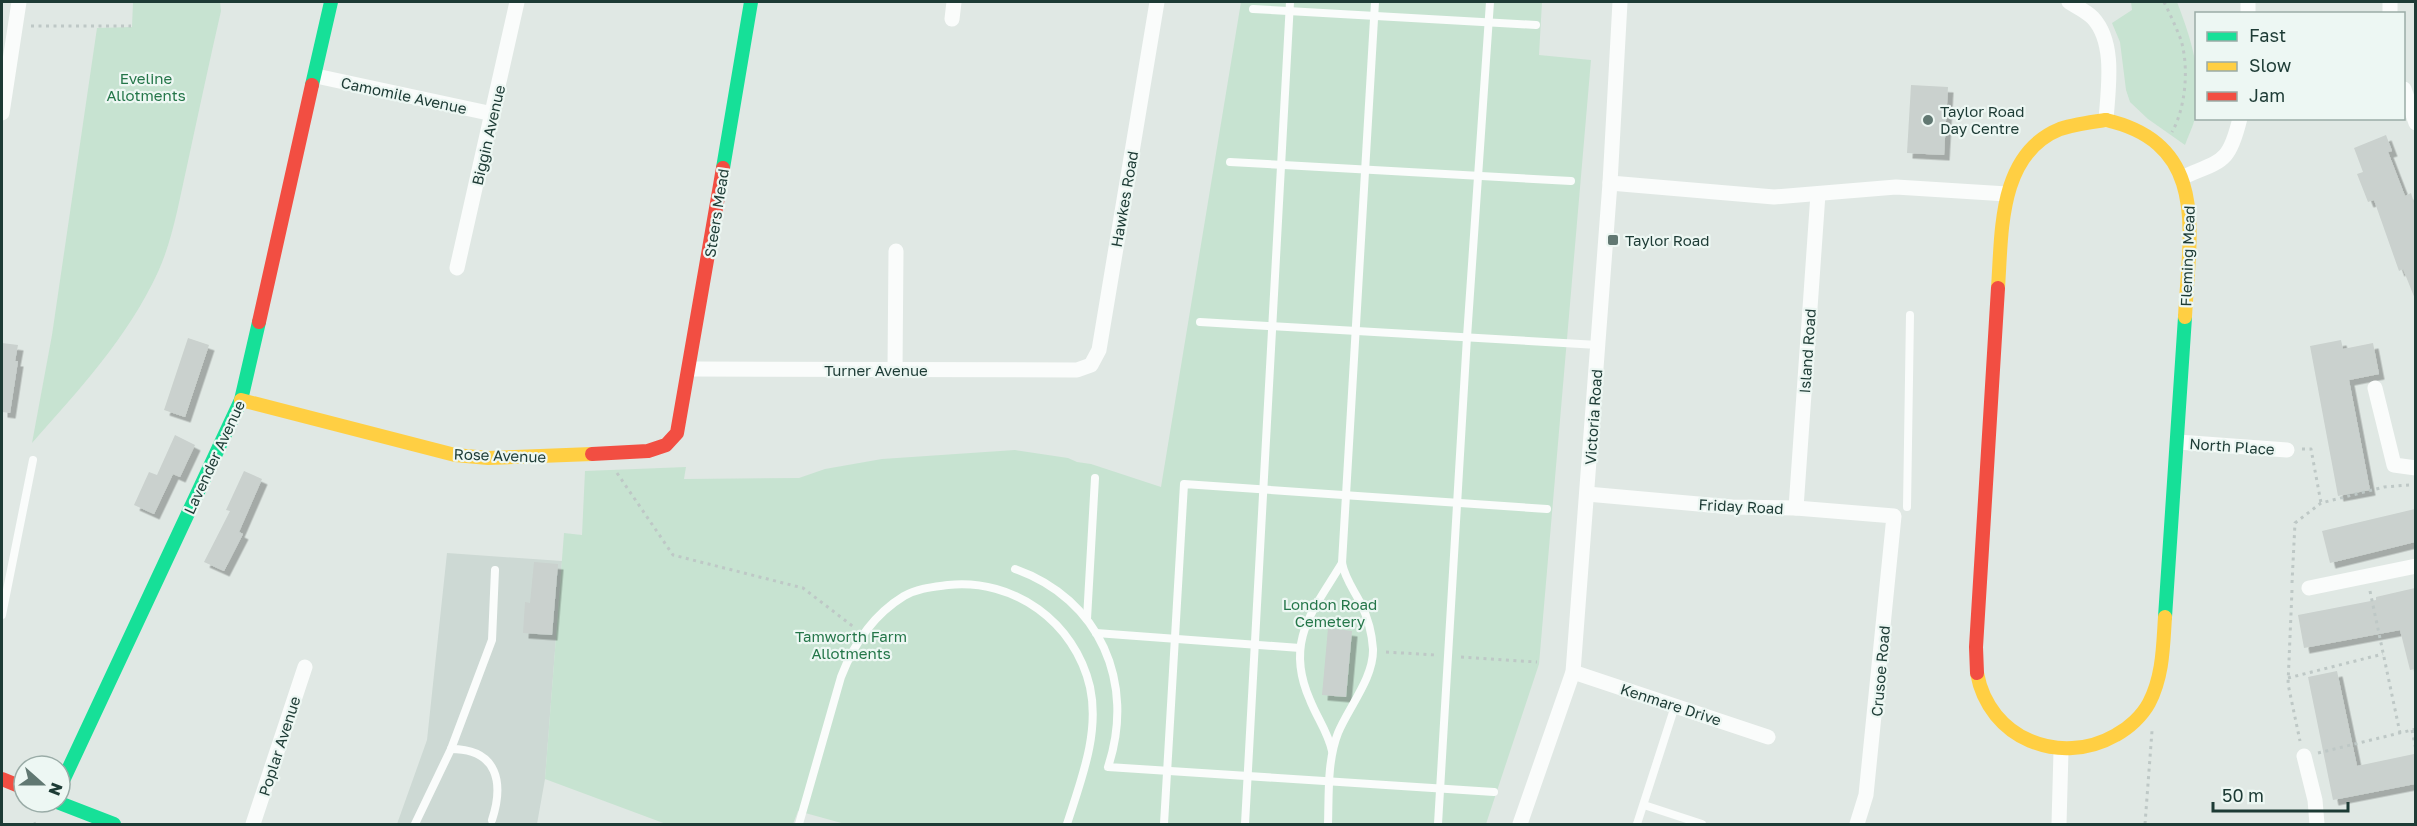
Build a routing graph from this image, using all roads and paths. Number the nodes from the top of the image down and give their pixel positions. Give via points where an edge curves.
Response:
1 (19, 2) edge
2 (331, 2) edge
3 (517, 2) edge
4 (751, 2) edge
5 (954, 2) edge
6 (1157, 2) edge
7 (1290, 2) edge
8 (1375, 2) edge
9 (1490, 2) edge
10 (1620, 2) edge
11 (2069, 2) edge
12 (2164, 2) edge
13 (1253, 9) dead end
14 (1290, 11) junction
15 (1375, 16) junction
16 (952, 19) dead end
17 (1488, 22) junction
18 (1536, 25) dead end
19 (30, 26) dead end
20 (131, 26) dead end
21 (316, 76) junction
22 (2405, 95) edge
23 (2, 113) edge
24 (493, 114) junction
25 (2106, 120) junction
26 (2239, 120) edge
27 (2415, 123) edge
28 (2162, 148) junction
29 (1230, 162) dead end
30 (1280, 165) junction
31 (1366, 170) junction
32 (1479, 176) junction
33 (2183, 177) junction
34 (1571, 180) dead end
35 (1610, 183) junction
36 (1818, 194) junction
37 (2007, 194) junction
38 (896, 251) dead end
39 (458, 268) dead end
40 (1910, 315) dead end
41 (1200, 322) dead end
42 (1271, 326) junction
43 (1357, 330) junction
44 (1467, 337) junction
45 (1598, 345) junction
46 (691, 369) junction
47 (895, 370) junction
48 (1062, 370) joint
49 (2374, 388) dead end
50 (241, 400) junction
51 (680, 424) joint
52 (2178, 442) junction
53 (2287, 450) joint
54 (604, 454) junction
55 (33, 460) dead end
56 (2415, 468) edge
57 (1095, 478) dead end
58 (2415, 484) edge
59 (1265, 490) junction
60 (1587, 495) junction
61 (1346, 496) junction
62 (1457, 502) junction
63 (2321, 503) junction
64 (1796, 508) junction
65 (1547, 509) dead end
66 (1901, 512) junction
67 (1342, 563) junction
68 (2415, 566) edge
69 (1015, 569) dead end
70 (495, 570) dead end
71 (2369, 586) dead end
72 (2309, 588) dead end
73 (2, 615) edge
74 (1087, 619) junction
75 (863, 633) junction
76 (1096, 633) junction
77 (1174, 639) junction
78 (1256, 645) junction
79 (1300, 648) junction
80 (2383, 654) junction
81 (305, 667) dead end
82 (1573, 672) junction
83 (2288, 678) junction
84 (1675, 706) junction
85 (2147, 706) junction
86 (2414, 730) edge
87 (2400, 733) junction
88 (1768, 737) dead end
89 (451, 749) junction
90 (2415, 750) edge
91 (2061, 751) junction
92 (1332, 752) junction
93 (2304, 756) junction
94 (72, 761) edge
95 (1167, 771) junction
96 (1248, 776) junction
97 (1330, 781) junction
98 (1440, 788) junction
99 (1494, 792) dead end
100 (1644, 805) junction
101 (72, 808) edge
102 (492, 820) dead end
103 (114, 825) edge
104 (253, 825) edge
105 (415, 825) edge
106 (799, 825) edge
107 (1067, 825) edge
108 (1164, 825) edge
109 (1245, 825) edge
110 (1328, 825) edge
111 (1438, 825) edge
112 (1520, 825) edge
113 (1637, 825) edge
114 (1702, 825) edge
115 (1857, 825) edge
116 (2058, 825) edge
117 (2145, 825) edge
118 (2317, 825) edge

1 - 23 street
2 - 21 street, Lavender Avenue
3 - 24 street, Biggin Avenue
4 - 46 street, Steers Mead
5 - 16 street
6 - 48 street, Hawkes Road via 1099,350 1095,361 1085,369
7 - 14 lane
8 - 15 lane
9 - 17 lane
10 - 35 street, Victoria Road
11 - 25 street via 2093,19 2106,45
12 - 28 path via 2181,42 2186,82 2182,108
13 - 14 lane
14 - 15 lane
14 - 30 lane
15 - 17 lane
15 - 31 lane
17 - 18 lane
17 - 32 lane
19 - 20 path
21 - 24 street, Camomile Avenue
21 - 50 street, Lavender Avenue
22 - 27 street
24 - 39 street, Biggin Avenue
25 - 28 street, Fleming Mead via 2140,131
25 - 37 street, Fleming Mead via 2078,124 2046,136 2021,160
26 - 33 street via 2232,146 2223,159
28 - 33 street, Fleming Mead
29 - 30 lane
30 - 31 lane
30 - 42 lane
31 - 32 lane
31 - 43 lane
32 - 34 lane
32 - 44 lane
33 - 52 street, Fleming Mead via 2190,219
35 - 36 street via 1774,197
35 - 45 street, Victoria Road
36 - 37 street via 1896,187
36 - 64 street, Island Road
37 - 91 street, Fleming Mead via 1977,675 1988,700 2009,728 2031,742
38 - 47 street
40 - 66 lane
41 - 42 lane
42 - 43 lane
42 - 59 lane
43 - 44 lane
43 - 61 lane
44 - 45 lane
44 - 62 lane
45 - 60 street, Victoria Road
46 - 47 street, Turner Avenue
46 - 51 street, Steers Mead
47 - 48 street, Turner Avenue
49 - 56 street via 2394,465
50 - 54 street, Rose Avenue via 455,455
50 - 94 street, Lavender Avenue
51 - 54 street, Rose Avenue via 672,440 658,449
52 - 53 street, North Place
52 - 85 street, Fleming Mead via 2160,671 2156,691
53 - 63 path via 2311,449
54 - 75 path via 673,555 803,588
55 - 73 lane
57 - 74 lane
58 - 63 path via 2384,487
59 - 61 lane
59 - 77 lane via 1184,484
59 - 78 lane
60 - 64 street, Friday Road
60 - 82 street, Victoria Road
61 - 62 lane
61 - 67 lane
62 - 65 lane
62 - 98 lane
63 - 83 path via 2295,523
64 - 66 street, Friday Road
66 - 115 street, Crusoe Road via 1869,774
67 - 79 lane via 1310,613 1302,630
67 - 92 lane via 1344,577 1369,623 1373,651
68 - 72 street
69 - 74 lane via 1055,589
70 - 89 lane via 492,640
71 - 80 path
74 - 76 lane
75 - 106 lane via 841,677
75 - 107 lane via 906,595 956,584 1004,591 1026,600 1054,620 1081,660 1090,688 1092,713 1092,737
76 - 77 lane
76 - 95 lane via 1110,658 1118,702 1115,748 1108,767
77 - 78 lane
77 - 95 lane
78 - 79 lane
78 - 96 lane
79 - 92 lane via 1304,685 1329,737
80 - 83 path
80 - 87 path
81 - 104 street, Poplar Avenue
82 - 84 street, Kenmare Drive
82 - 112 street, Victoria Road
83 - 93 path
84 - 88 street, Kenmare Drive
84 - 100 lane
85 - 91 street, Fleming Mead via 2132,726 2108,742
85 - 117 path via 2153,734
86 - 87 path
86 - 90 path
87 - 93 path
89 - 102 lane via 483,757 495,770 499,785
89 - 105 lane
91 - 116 street
92 - 97 lane
93 - 118 street
95 - 96 lane
95 - 108 lane
96 - 97 lane
96 - 109 lane
97 - 98 lane
97 - 110 lane
98 - 99 lane
98 - 111 lane
100 - 113 lane
100 - 114 lane
101 - 103 street

